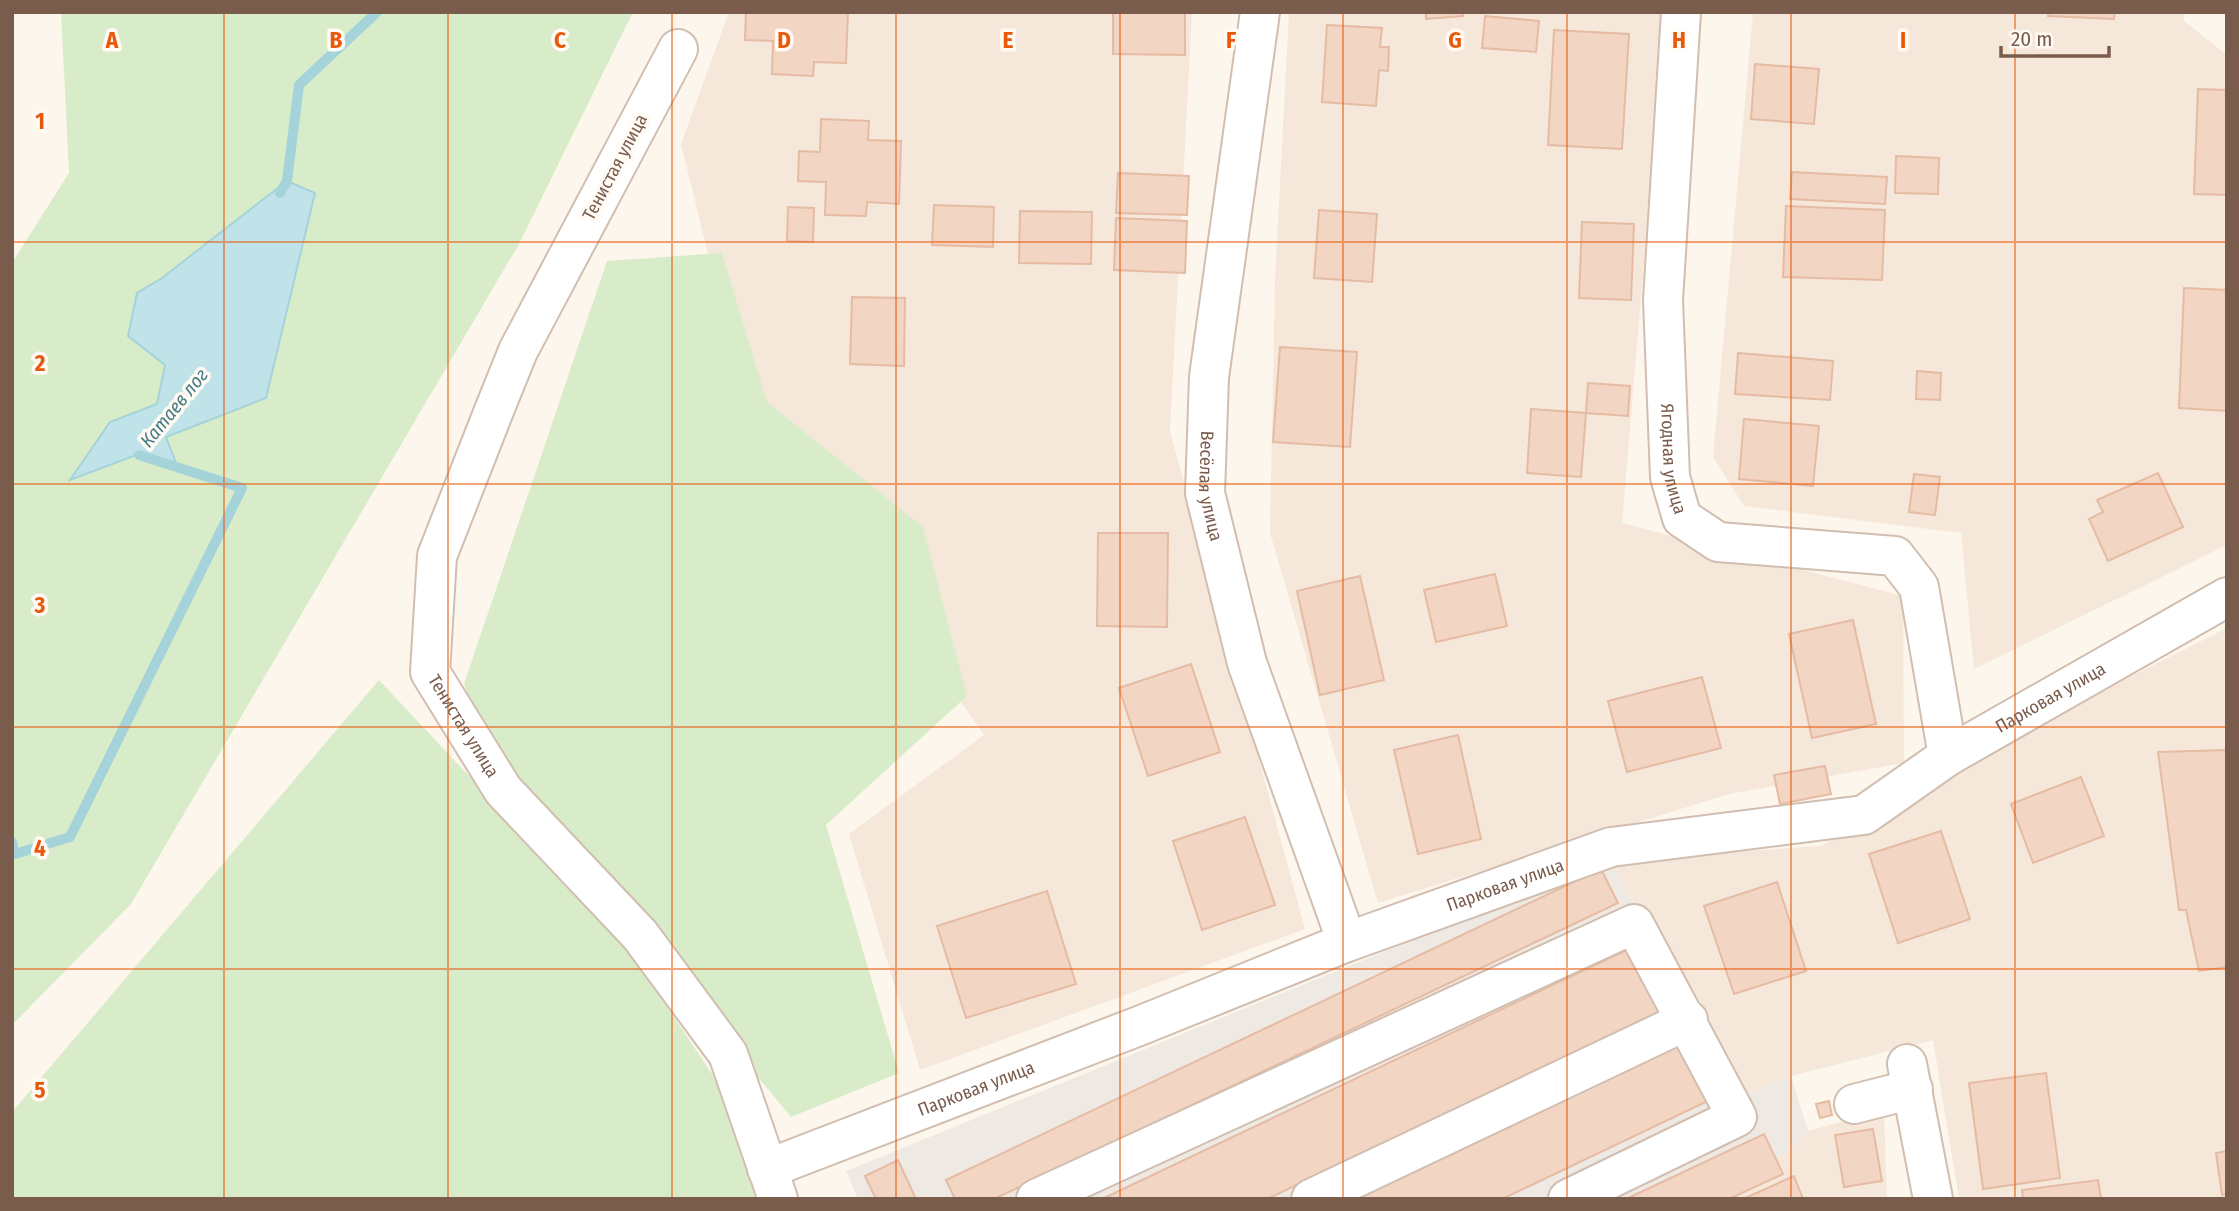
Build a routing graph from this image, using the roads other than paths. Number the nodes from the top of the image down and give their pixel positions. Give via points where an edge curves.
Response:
1 (1260, 12) edge
2 (1681, 12) edge
3 (678, 48) dead end
4 (2227, 597) edge
5 (1948, 756) junction
6 (1347, 942) junction
7 (1688, 1020) junction
8 (1854, 1104) dead end
9 (773, 1184) edge
10 (1037, 1199) edge
11 (1311, 1199) edge
12 (1568, 1199) edge
13 (1933, 1199) edge

1 - 6 street, Весёлая улица via 1209,377 1205,493 1247,663
2 - 5 street, Ягодная улица via 1663,300 1670,477 1682,518 1718,542 1895,556 1919,587
3 - 9 street, Тенистая улица via 518,351 492,413 437,556 430,672 503,790 640,935 728,1054
4 - 5 street, Парковая улица
5 - 6 street, Парковая улица via 1864,816 1611,847
6 - 9 street, Парковая улица
7 - 10 street via 1634,923
7 - 11 street
7 - 12 street via 1737,1116
8 - 13 street via 1910,1076

